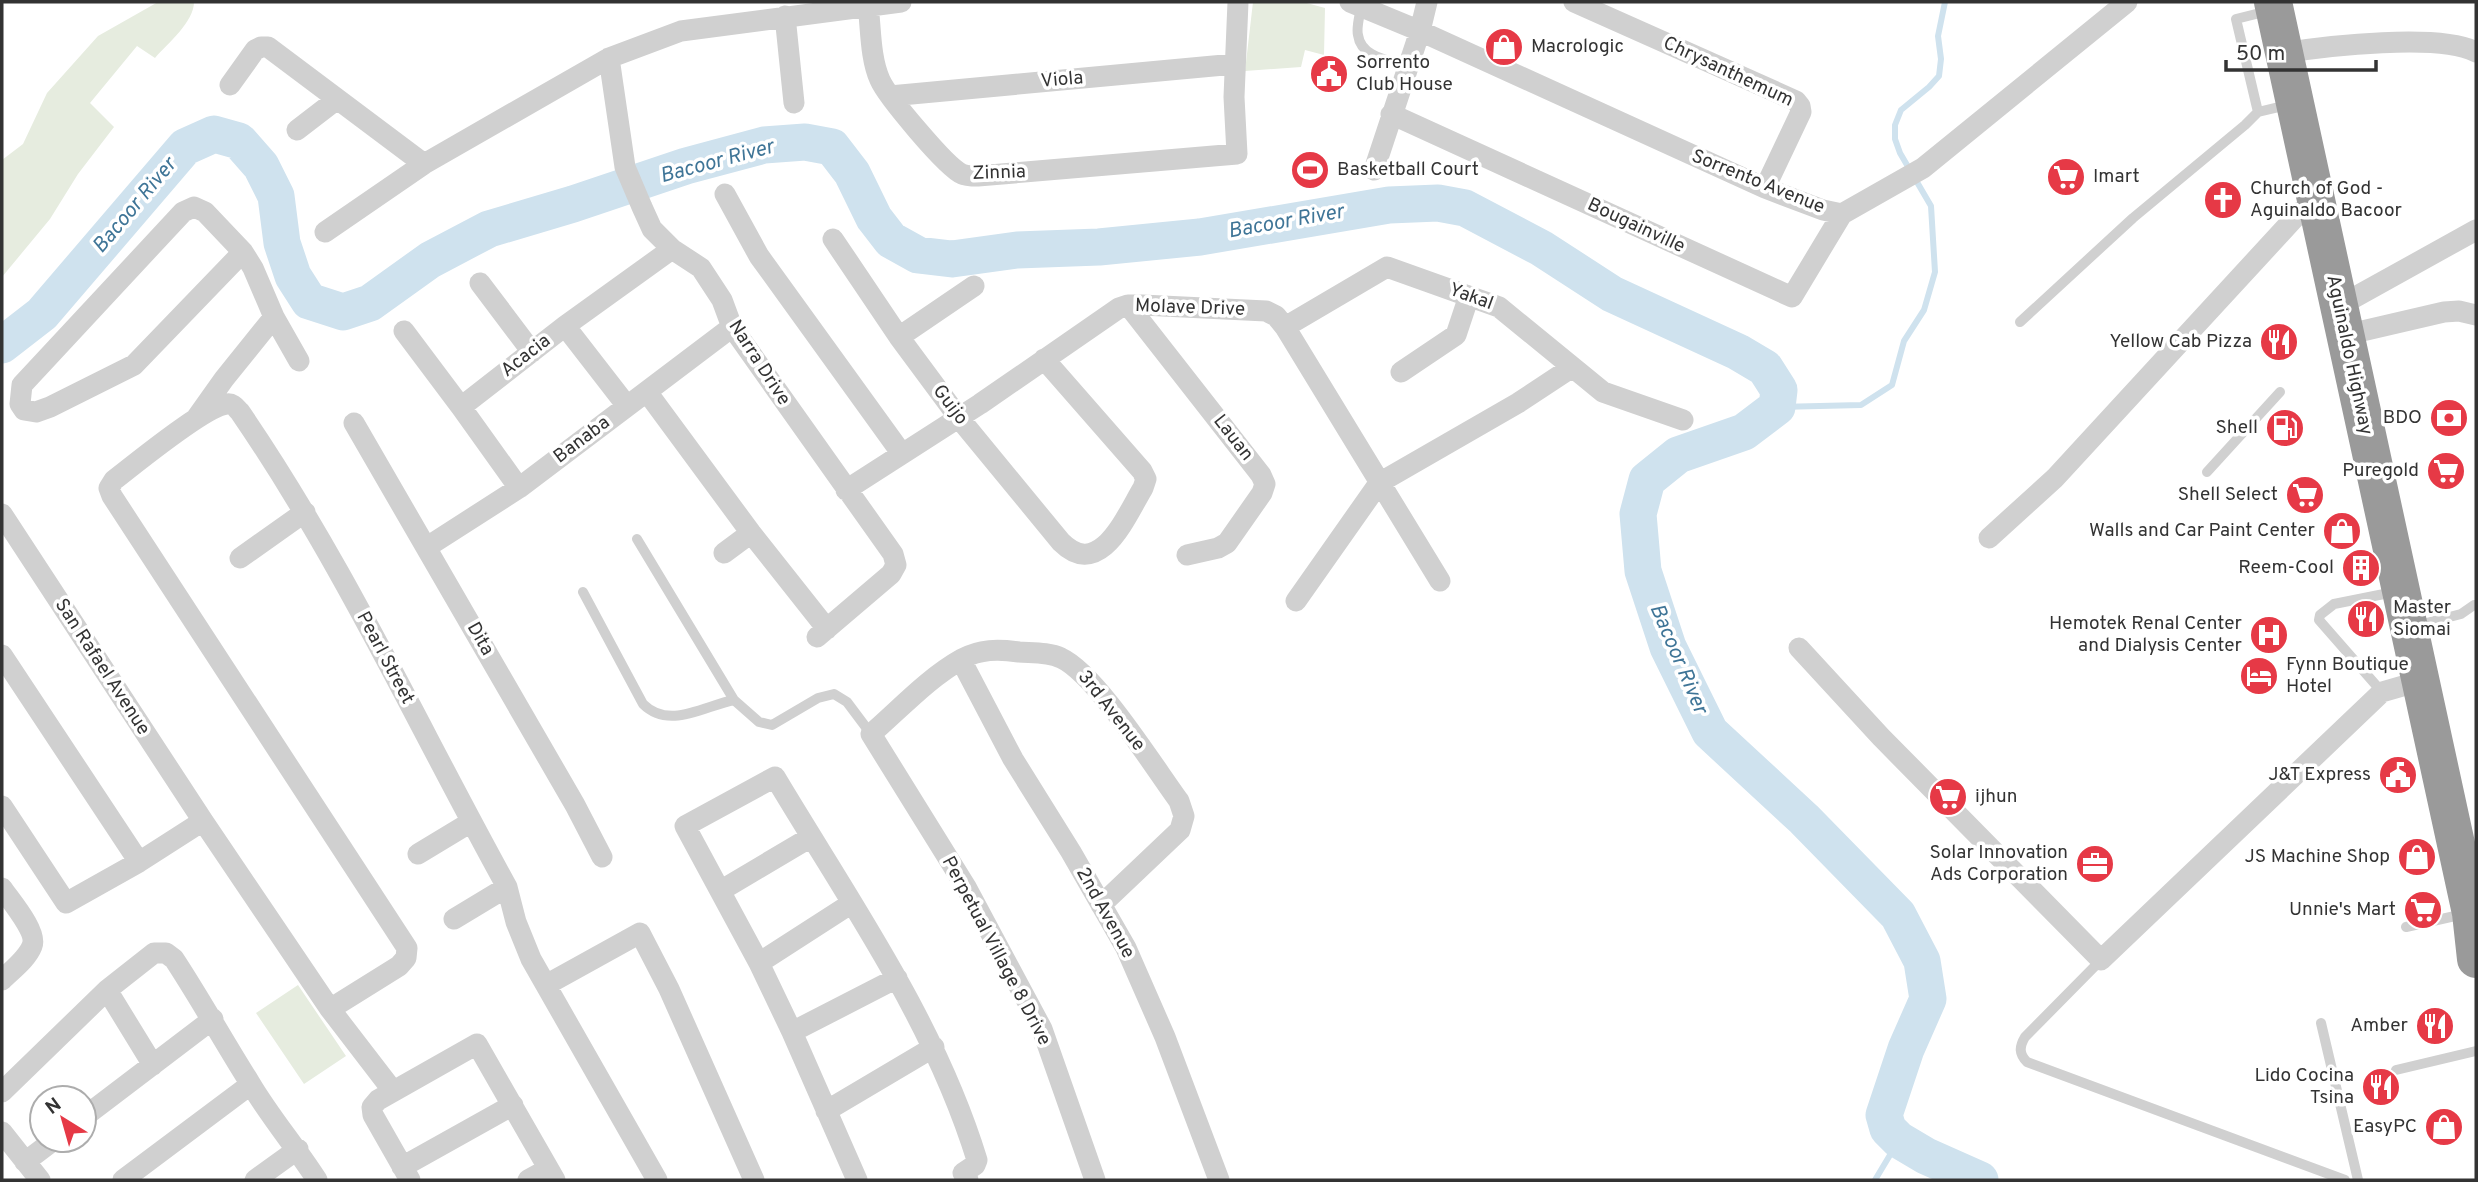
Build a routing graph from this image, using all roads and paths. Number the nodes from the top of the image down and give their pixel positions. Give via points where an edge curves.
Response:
1 (901, 2) edge
2 (1238, 2) edge
3 (1427, 2) edge
4 (1574, 2) edge
5 (2127, 2) edge
6 (1356, 4) edge
7 (868, 5) junction
8 (2273, 6) edge
9 (776, 12) edge
10 (1420, 31) junction
11 (2476, 52) edge
12 (2284, 53) junction
13 (609, 58) junction
14 (1235, 64) junction
15 (1408, 66) junction
16 (230, 85) dead end
17 (890, 96) junction
18 (336, 100) junction
19 (794, 103) dead end
20 (2295, 103) junction
21 (2258, 112) junction
22 (1391, 114) junction
23 (297, 130) dead end
24 (424, 164) junction
25 (1374, 170) dead end
26 (1765, 188) junction
27 (725, 194) dead end
28 (2318, 208) junction
29 (1842, 214) junction
30 (2476, 230) edge
31 (325, 232) dead end
32 (833, 239) dead end
33 (673, 249) junction
34 (243, 252) junction
35 (480, 283) dead end
36 (974, 286) dead end
37 (1469, 296) junction
38 (1129, 305) junction
39 (2476, 315) edge
40 (274, 317) junction
41 (2342, 321) junction
42 (2020, 322) dead end
43 (565, 326) junction
44 (732, 327) junction
45 (1285, 327) junction
46 (404, 331) dead end
47 (899, 337) junction
48 (532, 352) junction
49 (1044, 359) junction
50 (299, 361) dead end
51 (1571, 368) junction
52 (1401, 372) dead end
53 (647, 392) junction
54 (2280, 392) dead end
55 (627, 406) junction
56 (461, 407) junction
57 (959, 418) junction
58 (196, 419) junction
59 (1683, 420) dead end
60 (354, 423) dead end
61 (902, 454) junction
62 (2207, 472) dead end
63 (1378, 483) junction
64 (519, 488) junction
65 (846, 489) junction
66 (305, 512) junction
67 (2, 513) edge
68 (751, 533) junction
69 (1989, 538) dead end
70 (637, 539) dead end
71 (427, 547) junction
72 (724, 553) dead end
73 (1187, 555) dead end
74 (240, 558) dead end
75 (1440, 581) dead end
76 (2400, 591) junction
77 (583, 592) dead end
78 (1296, 601) dead end
79 (2475, 611) edge
80 (2409, 627) junction
81 (1798, 648) dead end
82 (2, 656) edge
83 (961, 660) junction
84 (2420, 681) junction
85 (2382, 692) junction
86 (734, 700) junction
87 (871, 734) junction
88 (2, 806) edge
89 (203, 821) junction
90 (471, 822) junction
91 (811, 837) junction
92 (418, 854) dead end
93 (602, 858) dead end
94 (139, 862) junction
95 (507, 887) junction
96 (2, 888) edge
97 (720, 891) junction
98 (852, 903) junction
99 (1101, 905) junction
100 (454, 919) dead end
101 (2473, 919) edge
102 (2406, 927) dead end
103 (2476, 959) edge
104 (2101, 960) junction
105 (759, 963) junction
106 (897, 978) junction
107 (2, 979) edge
108 (546, 985) junction
109 (107, 990) junction
110 (330, 1009) junction
111 (213, 1019) junction
112 (2321, 1023) dead end
113 (792, 1032) junction
114 (934, 1047) junction
115 (2476, 1051) edge
116 (153, 1065) junction
117 (2396, 1070) dead end
118 (250, 1085) junction
119 (393, 1091) junction
120 (2, 1093) edge
121 (513, 1105) junction
122 (98, 1106) edge
123 (825, 1111) junction
124 (2, 1132) edge
125 (298, 1149) junction
126 (36, 1154) edge
127 (25, 1163) junction
128 (406, 1174) edge
129 (552, 1174) edge
130 (958, 1178) edge
131 (40, 1180) edge
132 (123, 1180) edge
133 (255, 1180) edge
134 (317, 1180) edge
135 (528, 1180) edge
136 (657, 1180) edge
137 (754, 1180) edge
138 (857, 1180) edge
139 (1095, 1180) edge
140 (1219, 1180) edge
141 (2345, 1180) edge
142 (2358, 1180) edge

1 - 7 street
2 - 14 street
3 - 10 street
4 - 26 street, Chrysanthemum via 1796,101 1801,112
5 - 29 street, Sorrento Avenue via 1923,168
6 - 10 street, Sorrento Avenue
6 - 15 lane via 1357,34 1367,51
7 - 9 street
7 - 17 street, Zinnia via 874,61
8 - 12 highway, Aguinaldo Highway
8 - 21 lane via 2236,19
9 - 13 street via 681,32
9 - 19 street
10 - 15 street
10 - 26 street, Sorrento Avenue
11 - 12 street via 2452,44 2380,44
12 - 20 highway, Aguinaldo Highway
13 - 24 street
13 - 33 street, Narra Drive via 625,167 652,229
14 - 17 street, Viola
14 - 17 street, Zinnia via 1237,155 962,174
15 - 22 street
16 - 18 street via 255,50 268,47
18 - 23 street
18 - 24 street
20 - 21 lane
20 - 28 highway, Aguinaldo Highway
21 - 42 lane
22 - 25 street
22 - 29 street, Bougainville via 1788,306
24 - 31 street
26 - 29 street, Sorrento Avenue
27 - 61 street via 759,256
28 - 41 highway, Aguinaldo Highway
28 - 69 street via 2300,212 2055,478
30 - 41 street
32 - 47 street, Guijo
33 - 43 street, Acacia
33 - 44 street, Narra Drive via 701,268 722,300
34 - 34 street via 134,365 50,407 24,410 20,404 22,385 183,212 194,207 205,212
34 - 40 street
35 - 48 street
36 - 47 street
37 - 45 street, Yakal via 1387,267
37 - 51 street, Yakal via 1499,307
37 - 52 street via 1456,335
38 - 45 street, Molave Drive via 1266,311
38 - 49 street, Molave Drive
38 - 73 street, Lauan via 1265,484 1227,543
39 - 41 street via 2459,311
40 - 50 street
40 - 58 street
41 - 76 highway, Aguinaldo Highway
43 - 48 street, Acacia
43 - 55 street
44 - 53 street, Banaba
44 - 65 street, Narra Drive
45 - 63 street, Molave Drive
46 - 56 street
47 - 57 street, Guijo
48 - 56 street, Acacia
49 - 57 street, Molave Drive
49 - 57 street, Guijo via 1146,479 1110,541 1099,551 1084,556 1060,542
51 - 59 street, Yakal via 1603,392
51 - 63 street
53 - 55 street, Banaba
53 - 68 street
54 - 62 lane
55 - 64 street, Banaba
56 - 64 street
57 - 61 street, Molave Drive
58 - 66 street, Pearl Street via 226,404 234,405
58 - 110 street via 109,488 407,948 399,966
60 - 71 street, Dita
61 - 65 street, Molave Drive
63 - 75 street, Molave Drive
63 - 78 street
64 - 71 street, Banaba
65 - 68 street, Narra Drive via 893,554 896,565 891,575 822,633
66 - 74 street
66 - 90 street, Pearl Street
67 - 89 street, San Rafael Avenue
68 - 72 street
70 - 86 lane
71 - 93 street, Dita
76 - 80 highway, Aguinaldo Highway
76 - 85 lane via 2334,604 2319,620
77 - 86 lane via 652,713 668,717 688,714
79 - 80 lane
80 - 84 highway, Aguinaldo Highway
81 - 104 street
82 - 94 street
83 - 87 street, 3rd Avenue
83 - 99 street, 2nd Avenue via 1013,759
83 - 99 street, 3rd Avenue via 997,649 1059,656 1078,668 1179,801 1184,816 1180,830
84 - 85 street
84 - 101 highway, Aguinaldo Highway
85 - 104 street
86 - 87 lane via 759,722 772,725 818,698 834,694 847,702
87 - 139 street, Perpetual Village 8 Drive via 966,887 1042,1029
88 - 94 street via 66,903
89 - 94 street
89 - 110 street, San Rafael Avenue
90 - 92 street
90 - 95 street, Pearl Street
91 - 97 street
91 - 97 street via 775,777 685,827
91 - 98 street
95 - 100 street
95 - 108 street, Pearl Street via 516,922
96 - 107 street via 33,933 34,944
97 - 105 street
98 - 105 street
98 - 106 street
99 - 140 street, 2nd Avenue via 1166,1037
101 - 102 lane
101 - 103 highway, Aguinaldo Highway
104 - 141 lane via 2025,1037 2021,1050 2027,1062
105 - 113 street
106 - 113 street
106 - 114 street
108 - 136 street, Pearl Street
108 - 137 street via 640,933
109 - 111 street via 154,953 166,953
109 - 116 street
109 - 120 street
110 - 119 street, San Rafael Avenue
111 - 116 street
111 - 118 street
112 - 142 lane
113 - 123 street
114 - 123 street
114 - 130 street via 977,1160
115 - 117 lane
116 - 122 street
118 - 125 street
118 - 132 street
119 - 121 street via 477,1044
119 - 128 street via 372,1107 373,1115
121 - 128 street
121 - 129 street
123 - 138 street
124 - 127 street
125 - 133 street
125 - 134 street
126 - 127 street
127 - 131 street
129 - 135 street

